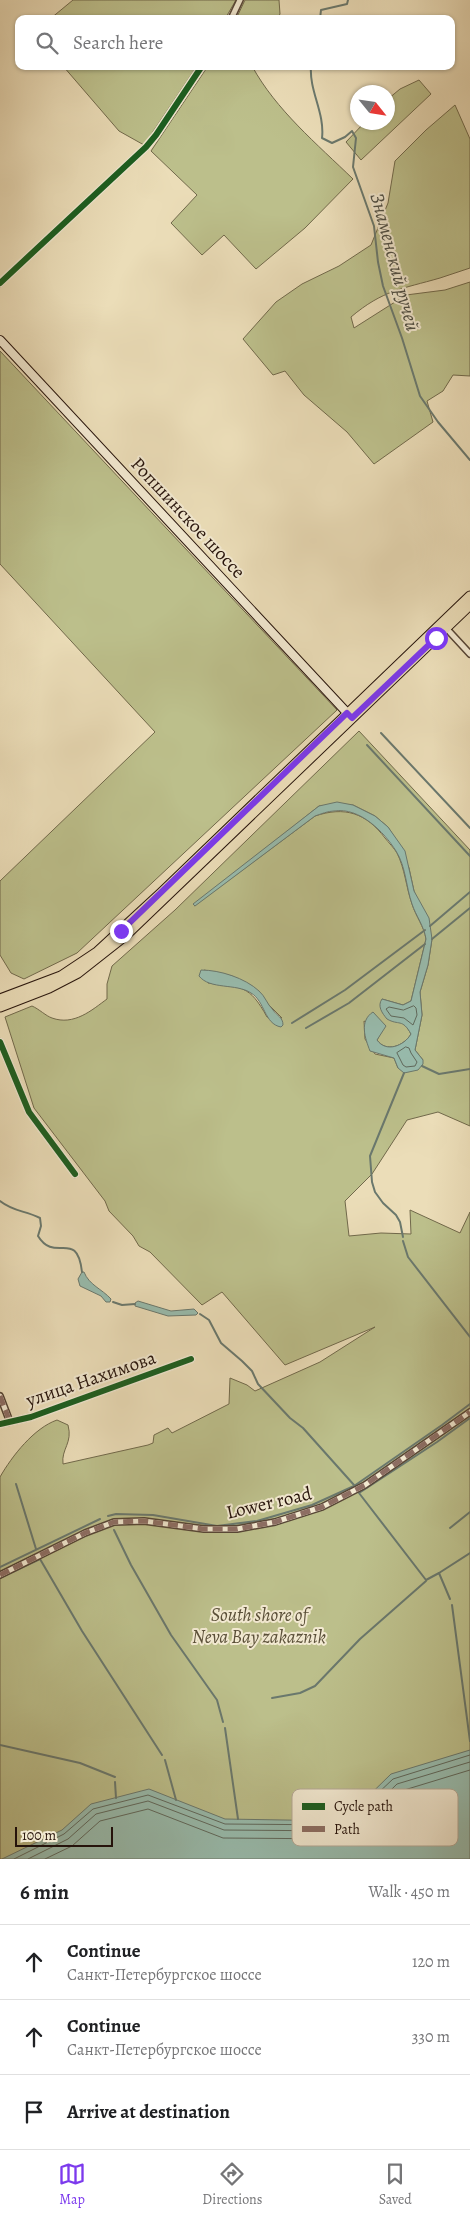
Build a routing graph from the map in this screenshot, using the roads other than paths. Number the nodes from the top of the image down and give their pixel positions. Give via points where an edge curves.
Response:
1 (240, 0) edge
2 (233, 15) edge
3 (199, 70) edge
4 (0, 283) edge
5 (0, 340) edge
6 (470, 596) edge
7 (470, 606) edge
8 (446, 628) junction
9 (470, 654) edge
10 (350, 716) junction
11 (0, 999) edge
12 (0, 1006) edge
13 (0, 1042) edge
14 (75, 1174) dead end
15 (192, 1359) dead end
16 (0, 1396) edge
17 (470, 1412) edge
18 (10, 1422) junction
19 (0, 1424) edge
20 (0, 1575) edge

1 - 2 street
3 - 4 street via 146,147
5 - 10 main road, Ропшинское шоссе
6 - 10 main road
7 - 8 main road
8 - 9 street
8 - 10 main road
10 - 11 main road via 97,952 61,976
10 - 12 main road via 101,957 66,980
13 - 14 street via 29,1112
15 - 18 street, улица Нахимова
16 - 18 street
17 - 20 street, Lower road via 365,1485 315,1510 275,1522 230,1529 144,1521 114,1522 85,1532
18 - 19 street, улица Нахимова

